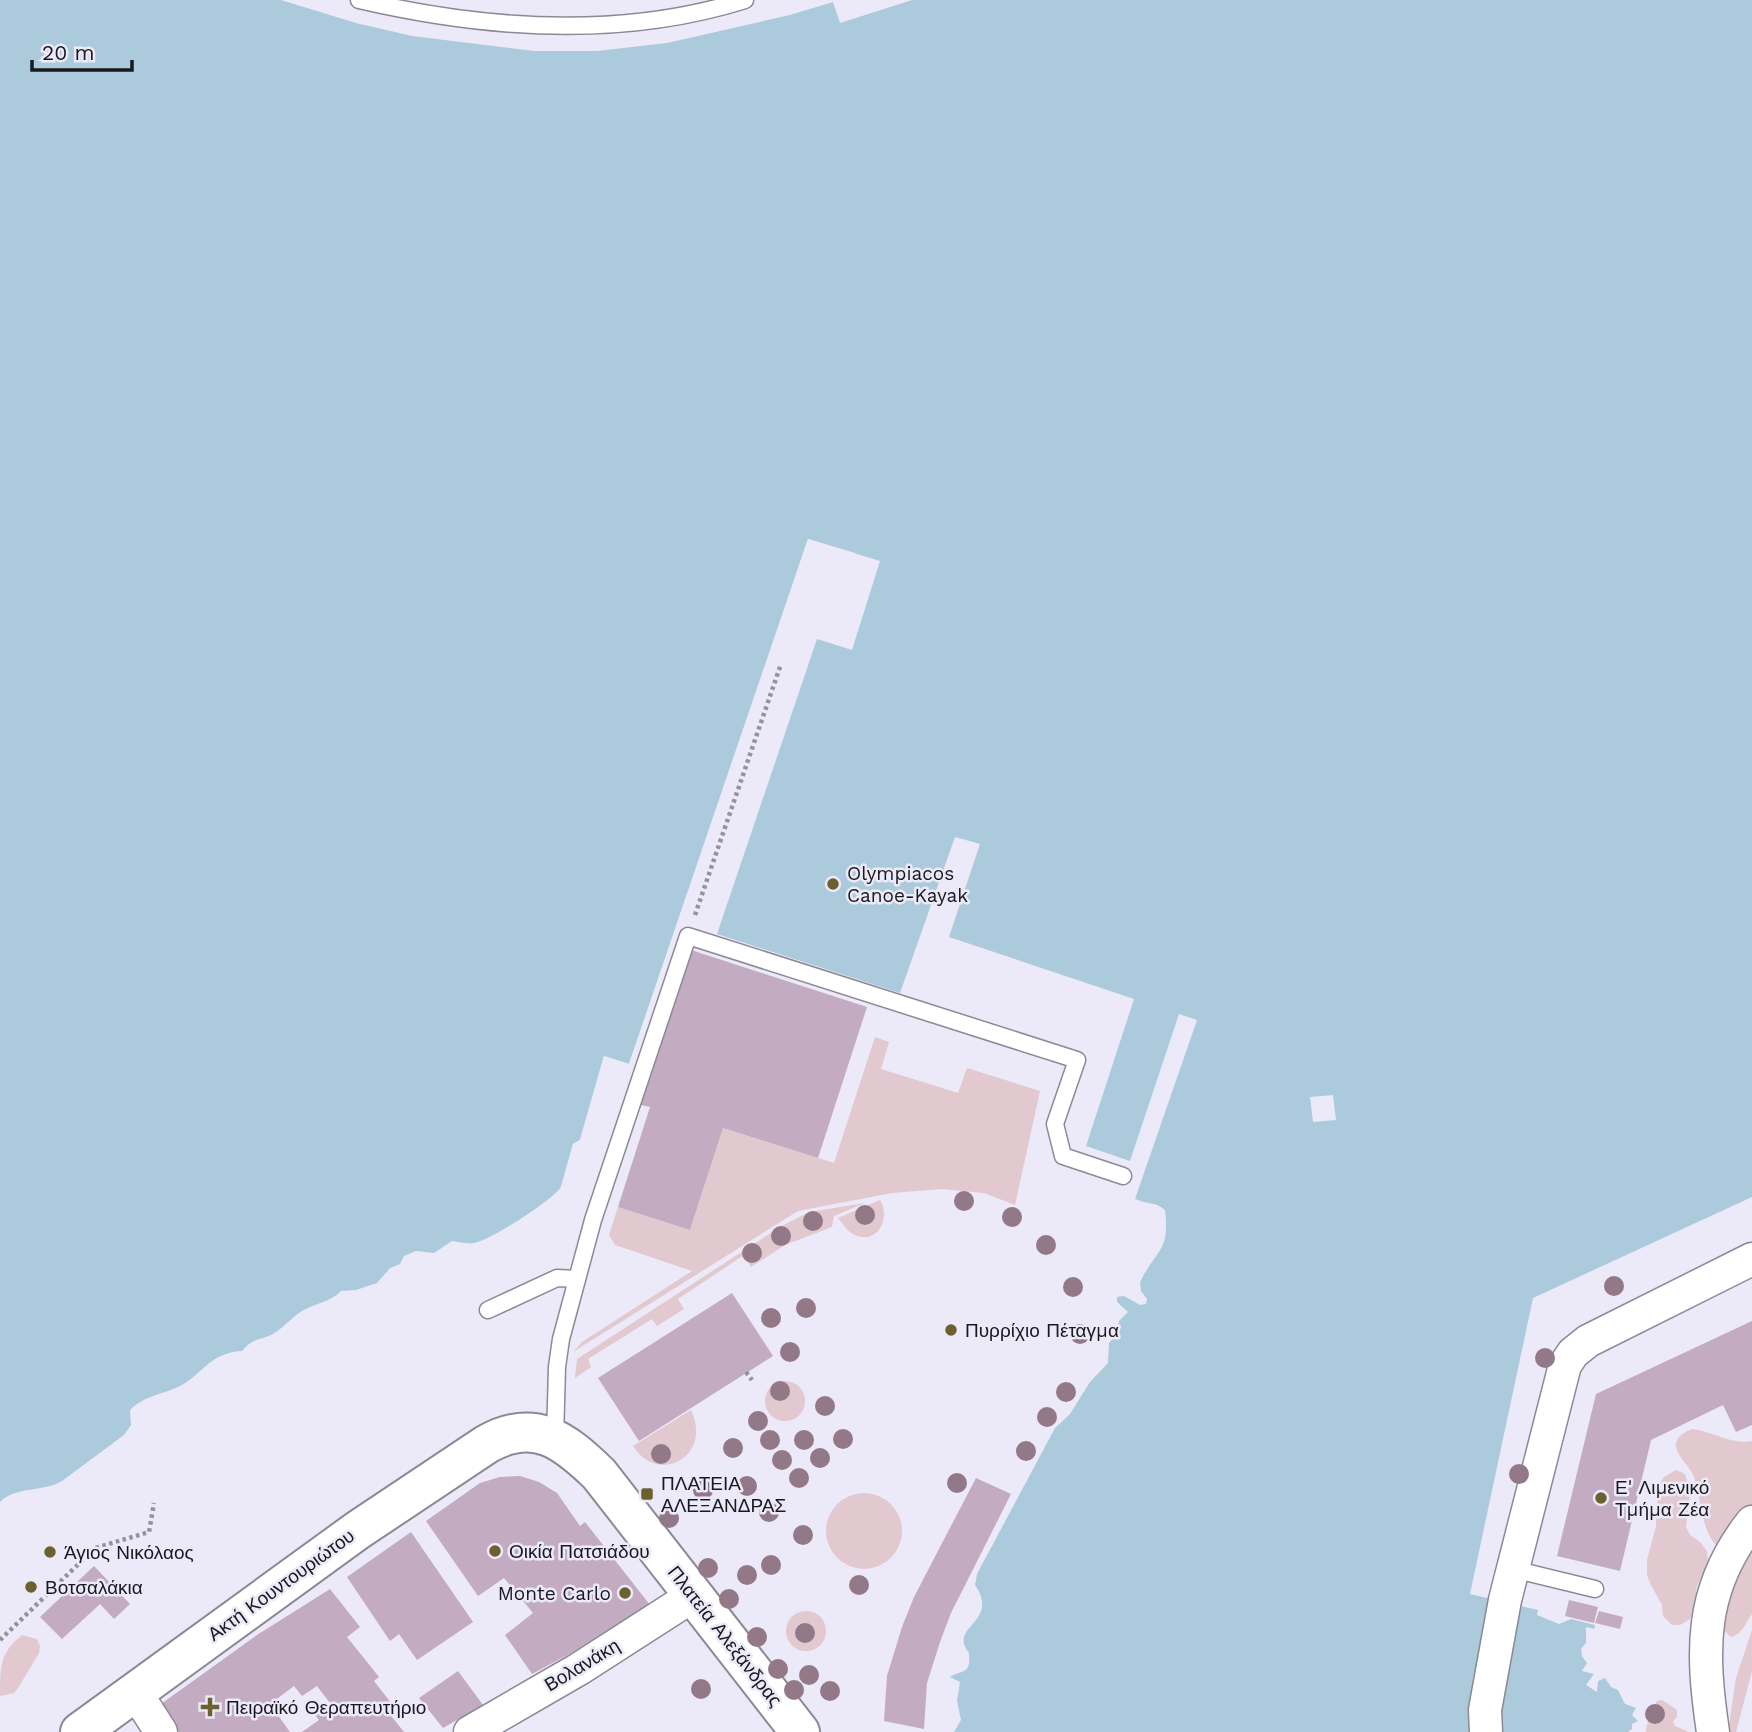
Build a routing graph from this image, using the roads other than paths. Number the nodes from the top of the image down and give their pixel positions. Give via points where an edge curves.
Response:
1 (359, 0) edge
2 (746, 0) edge
3 (1123, 1176) dead end
4 (1752, 1259) edge
5 (577, 1279) junction
6 (488, 1310) dead end
7 (555, 1438) junction
8 (487, 1444) joint
9 (1752, 1522) edge
10 (1510, 1580) junction
11 (1595, 1589) dead end
12 (694, 1595) junction
13 (134, 1690) junction
14 (80, 1732) edge
15 (161, 1732) edge
16 (470, 1732) edge
17 (800, 1732) edge
18 (1486, 1732) edge
19 (1713, 1732) edge

1 - 2 lane via 416,13 531,25 663,19
3 - 5 lane via 1063,1156 1055,1124 1077,1059 688,936
4 - 10 street via 1588,1341 1573,1353 1565,1365
5 - 6 lane via 556,1278
5 - 7 lane via 558,1356
7 - 8 main road, Πλατεία Αλεξάνδρας via 519,1432
7 - 12 main road, Πλατεία Αλεξάνδρας via 599,1475
8 - 13 main road, Ακτή Κουντουριώτου
9 - 19 street via 1724,1563 1708,1617 1704,1644
10 - 11 lane
10 - 18 street via 1485,1710
12 - 16 street, Βολανάκη
12 - 17 main road, Πλατεία Αλεξάνδρας
13 - 14 main road, Ακτή Κουντουριώτου
13 - 15 street

